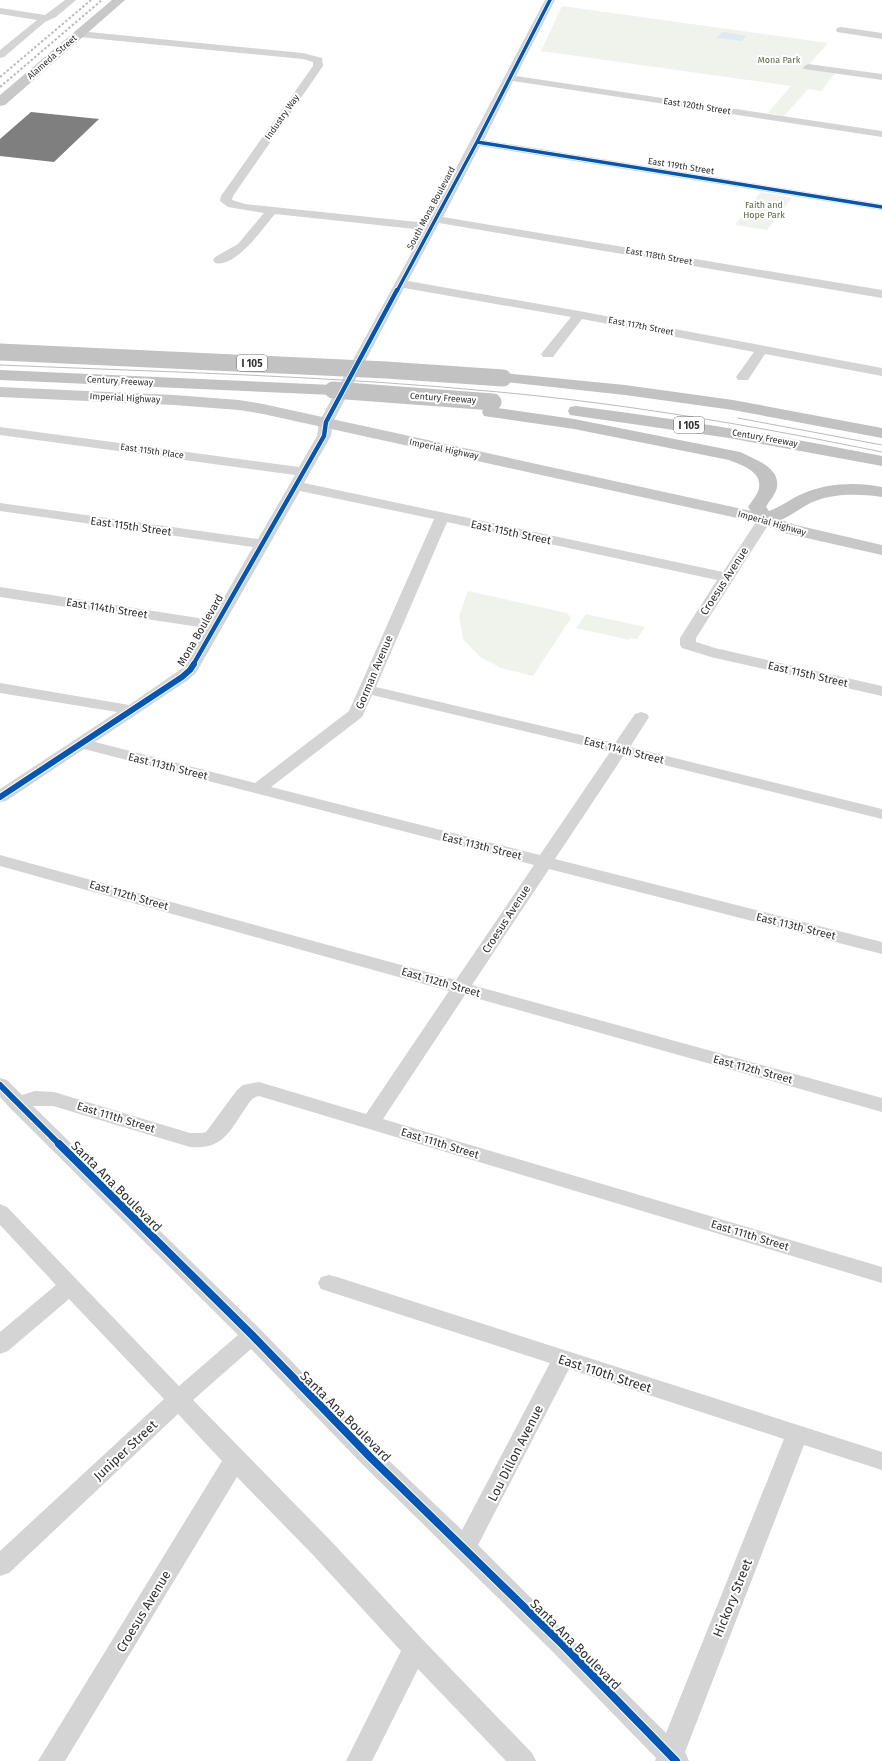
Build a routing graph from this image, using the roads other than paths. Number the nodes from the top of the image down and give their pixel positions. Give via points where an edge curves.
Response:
1 (71, 0) edge
2 (119, 0) edge
3 (550, 0) edge
4 (0, 11) edge
5 (46, 18) junction
6 (841, 30) dead end
7 (79, 34) junction
8 (882, 36) edge
9 (0, 55) edge
10 (808, 67) dead end
11 (511, 78) junction
12 (882, 78) edge
13 (0, 102) edge
14 (882, 134) edge
15 (477, 142) junction
16 (882, 207) edge
17 (272, 210) junction
18 (433, 223) junction
19 (219, 260) dead end
20 (400, 284) junction
21 (882, 294) edge
22 (579, 315) junction
23 (762, 349) junction
24 (0, 352) edge
25 (548, 354) dead end
26 (882, 372) edge
27 (0, 375) edge
28 (743, 377) dead end
29 (0, 392) edge
30 (492, 407) junction
31 (326, 422) junction
32 (0, 431) edge
33 (882, 433) edge
34 (882, 461) edge
35 (304, 472) junction
36 (296, 486) junction
37 (882, 492) edge
38 (0, 507) edge
39 (442, 517) junction
40 (765, 519) junction
41 (262, 544) junction
42 (882, 549) edge
43 (882, 563) edge
44 (726, 576) junction
45 (0, 592) edge
46 (215, 625) junction
47 (688, 645) joint
48 (0, 688) edge
49 (366, 688) junction
50 (882, 691) edge
51 (132, 710) junction
52 (641, 718) dead end
53 (83, 744) junction
54 (619, 749) junction
55 (257, 789) junction
56 (0, 797) edge
57 (882, 814) edge
58 (0, 860) edge
59 (544, 861) junction
60 (882, 948) edge
61 (460, 988) junction
62 (0, 1085) edge
63 (18, 1103) junction
64 (882, 1104) edge
65 (371, 1122) junction
66 (0, 1212) edge
67 (882, 1275) edge
68 (329, 1283) dead end
69 (70, 1286) junction
70 (252, 1335) junction
71 (0, 1345) edge
72 (563, 1359) junction
73 (179, 1399) junction
74 (798, 1434) junction
75 (235, 1460) junction
76 (882, 1461) edge
77 (462, 1545) junction
78 (0, 1566) edge
79 (415, 1649) junction
80 (671, 1759) edge
81 (51, 1761) edge
82 (359, 1761) edge
83 (523, 1761) edge

1 - 5 street
2 - 7 main road, Alameda Street
3 - 11 street, South Mona Boulevard
4 - 5 street
5 - 9 street
6 - 8 street
7 - 13 main road, Alameda Street
7 - 17 street, Industry Way via 303,56 318,60 318,66 226,198 232,205
10 - 12 street
11 - 14 street, East 120th Street
11 - 15 street, South Mona Boulevard
15 - 16 street, East 119th Street
15 - 18 street, South Mona Boulevard
17 - 18 street, Industry Way
17 - 19 street via 242,247
18 - 20 street, South Mona Boulevard
18 - 21 street, East 118th Street
20 - 22 street, East 117th Street
20 - 31 street, South Mona Boulevard
22 - 23 street, East 117th Street
22 - 25 street
23 - 26 street, East 117th Street
23 - 28 street
24 - 33 highway, I 105, bridge via 503,378 625,390 733,406
27 - 30 highway, Century Freeway / I 105, bridge via 333,390 390,400
29 - 31 main road, Imperial Highway via 239,405
30 - 34 highway, Century Freeway / I 105 via 694,426
30 - 40 highway via 692,446 745,460 764,472 768,481 768,489 757,507
31 - 35 street, Mona Boulevard via 324,436
31 - 40 main road, Imperial Highway
32 - 35 street, East 115th Place
35 - 36 street, Mona Boulevard
36 - 39 street, East 115th Street
36 - 41 street, Mona Boulevard
37 - 40 highway via 847,489 825,493 809,497
38 - 41 street, East 115th Street
39 - 44 street, East 115th Street
39 - 49 street, Gorman Avenue
40 - 42 main road, Imperial Highway via 790,529
40 - 43 main road via 785,540
40 - 44 street, Croesus Avenue
41 - 46 street, Mona Boulevard
44 - 47 street, Croesus Avenue via 688,638
45 - 46 street, East 114th Street
46 - 51 street, Mona Boulevard via 186,674
47 - 50 street, East 115th Street
48 - 51 street
49 - 54 street, East 114th Street
49 - 55 street, Gorman Avenue via 356,714
51 - 53 street, Mona Boulevard
52 - 54 street, Croesus Avenue
53 - 55 street, East 113th Street
53 - 56 street, Mona Boulevard
54 - 57 street, East 114th Street
54 - 59 street, Croesus Avenue
55 - 59 street, East 113th Street
58 - 61 street, East 112th Street
59 - 60 street, East 113th Street
59 - 61 street, Croesus Avenue
61 - 64 street, East 112th Street
61 - 65 street, Croesus Avenue
62 - 63 street, Santa Ana Boulevard
63 - 65 street, East 111th Street via 35,1098 54,1099 190,1140 201,1141 211,1140 250,1090 259,1089
63 - 70 street, Santa Ana Boulevard
65 - 67 street, East 111th Street
66 - 69 street
68 - 72 street, East 110th Street
69 - 71 street
69 - 73 street
70 - 73 street, Juniper Street
70 - 77 street, Santa Ana Boulevard via 371,1458
72 - 74 street, East 110th Street
72 - 77 street, Lou Dillon Avenue via 472,1536
73 - 75 street
73 - 78 street, Juniper Street
74 - 76 street, East 110th Street
74 - 80 street, Hickory Street
75 - 79 street via 323,1549
75 - 81 street, Croesus Avenue
77 - 80 street, Santa Ana Boulevard
79 - 82 street
79 - 83 street

